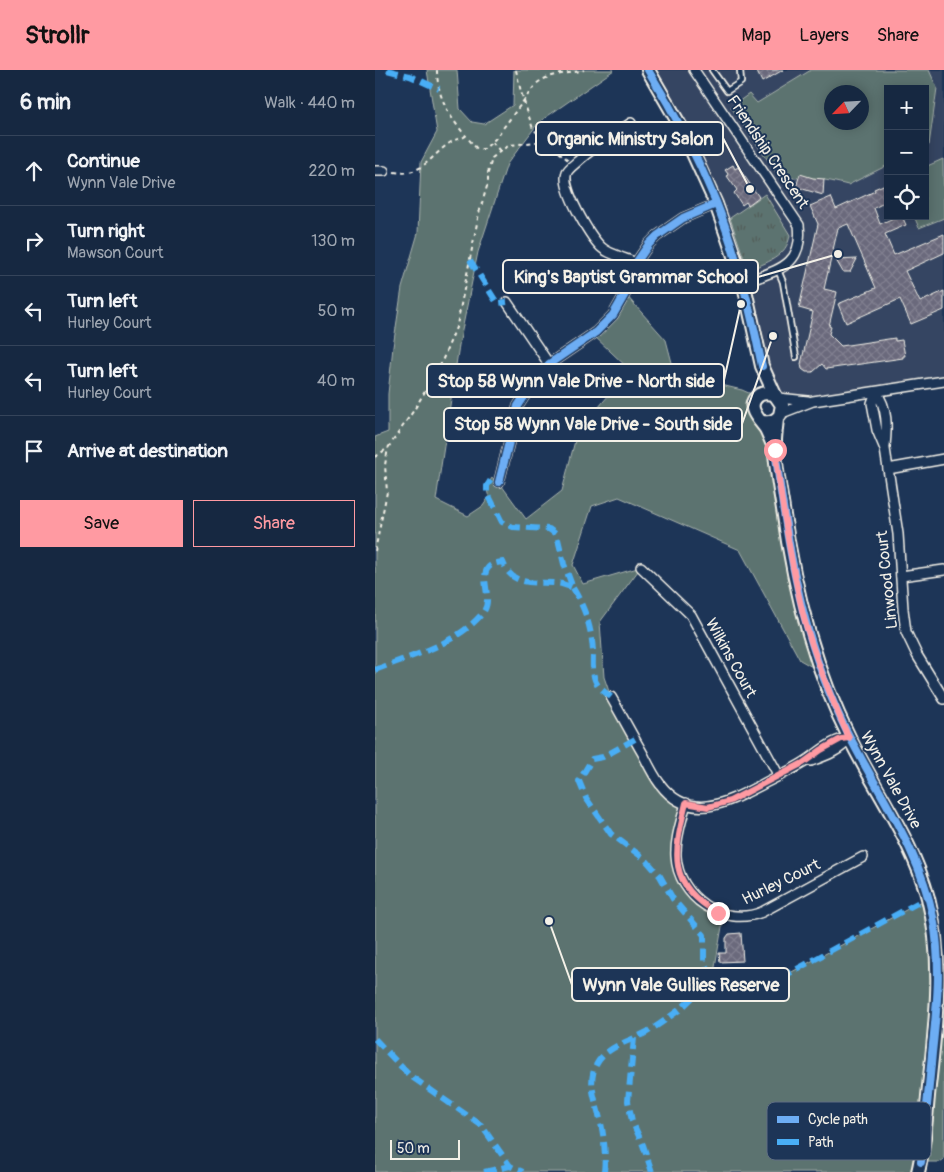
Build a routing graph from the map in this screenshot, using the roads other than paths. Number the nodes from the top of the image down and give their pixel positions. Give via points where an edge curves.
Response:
1 (648, 70) edge
2 (713, 70) edge
3 (740, 70) edge
4 (696, 72) edge
5 (631, 122) dead end
6 (716, 204) junction
7 (636, 263) junction
8 (777, 269) junction
9 (743, 282) junction
10 (507, 302) dead end
11 (795, 357) dead end
12 (549, 364) junction
13 (762, 366) junction
14 (944, 381) edge
15 (876, 392) junction
16 (777, 396) junction
17 (758, 397) junction
18 (813, 401) junction
19 (779, 416) junction
20 (760, 421) junction
21 (775, 450) junction
22 (944, 459) edge
23 (888, 469) junction
24 (499, 482) dead end
25 (641, 567) dead end
26 (944, 570) edge
27 (901, 576) junction
28 (611, 697) dead end
29 (944, 699) edge
30 (849, 738) junction
31 (779, 776) junction
32 (686, 803) junction
33 (863, 857) dead end
34 (927, 1102) edge

1 - 6 main road via 681,127
2 - 3 lane via 727,91 741,82
4 - 8 street, Friendship Crescent via 799,226 801,238 797,253
5 - 7 street via 595,146 574,165 567,172 566,182 573,202 602,249
6 - 7 street via 683,218 657,236
6 - 9 main road
7 - 12 street via 613,315 596,332
8 - 9 street, Friendship Crescent
8 - 11 lane via 783,282
9 - 13 main road
10 - 12 street
12 - 24 street via 518,406
13 - 16 main road
13 - 17 main road
14 - 15 street
15 - 18 street
15 - 23 street, Linwood Court via 872,403
16 - 17 main road via 766,393
16 - 18 street
16 - 19 main road via 782,405
17 - 20 main road via 753,411
18 - 19 street
19 - 20 main road via 769,423
19 - 21 main road, Wynn Vale Drive
20 - 21 main road, Wynn Vale Drive
21 - 30 main road, Wynn Vale Drive via 786,531 803,615 821,672
22 - 23 street
23 - 27 street, Linwood Court
25 - 31 street, Wilkins Court via 691,615
26 - 27 street
27 - 29 street, Linwood Court via 906,632
28 - 32 street via 661,785
30 - 31 street via 841,739
30 - 34 main road, Wynn Vale Drive via 911,851 935,926 938,998
31 - 32 street via 721,805 708,807
32 - 33 street, Hurley Court via 677,838 678,868 700,902 727,916 744,917 762,912

